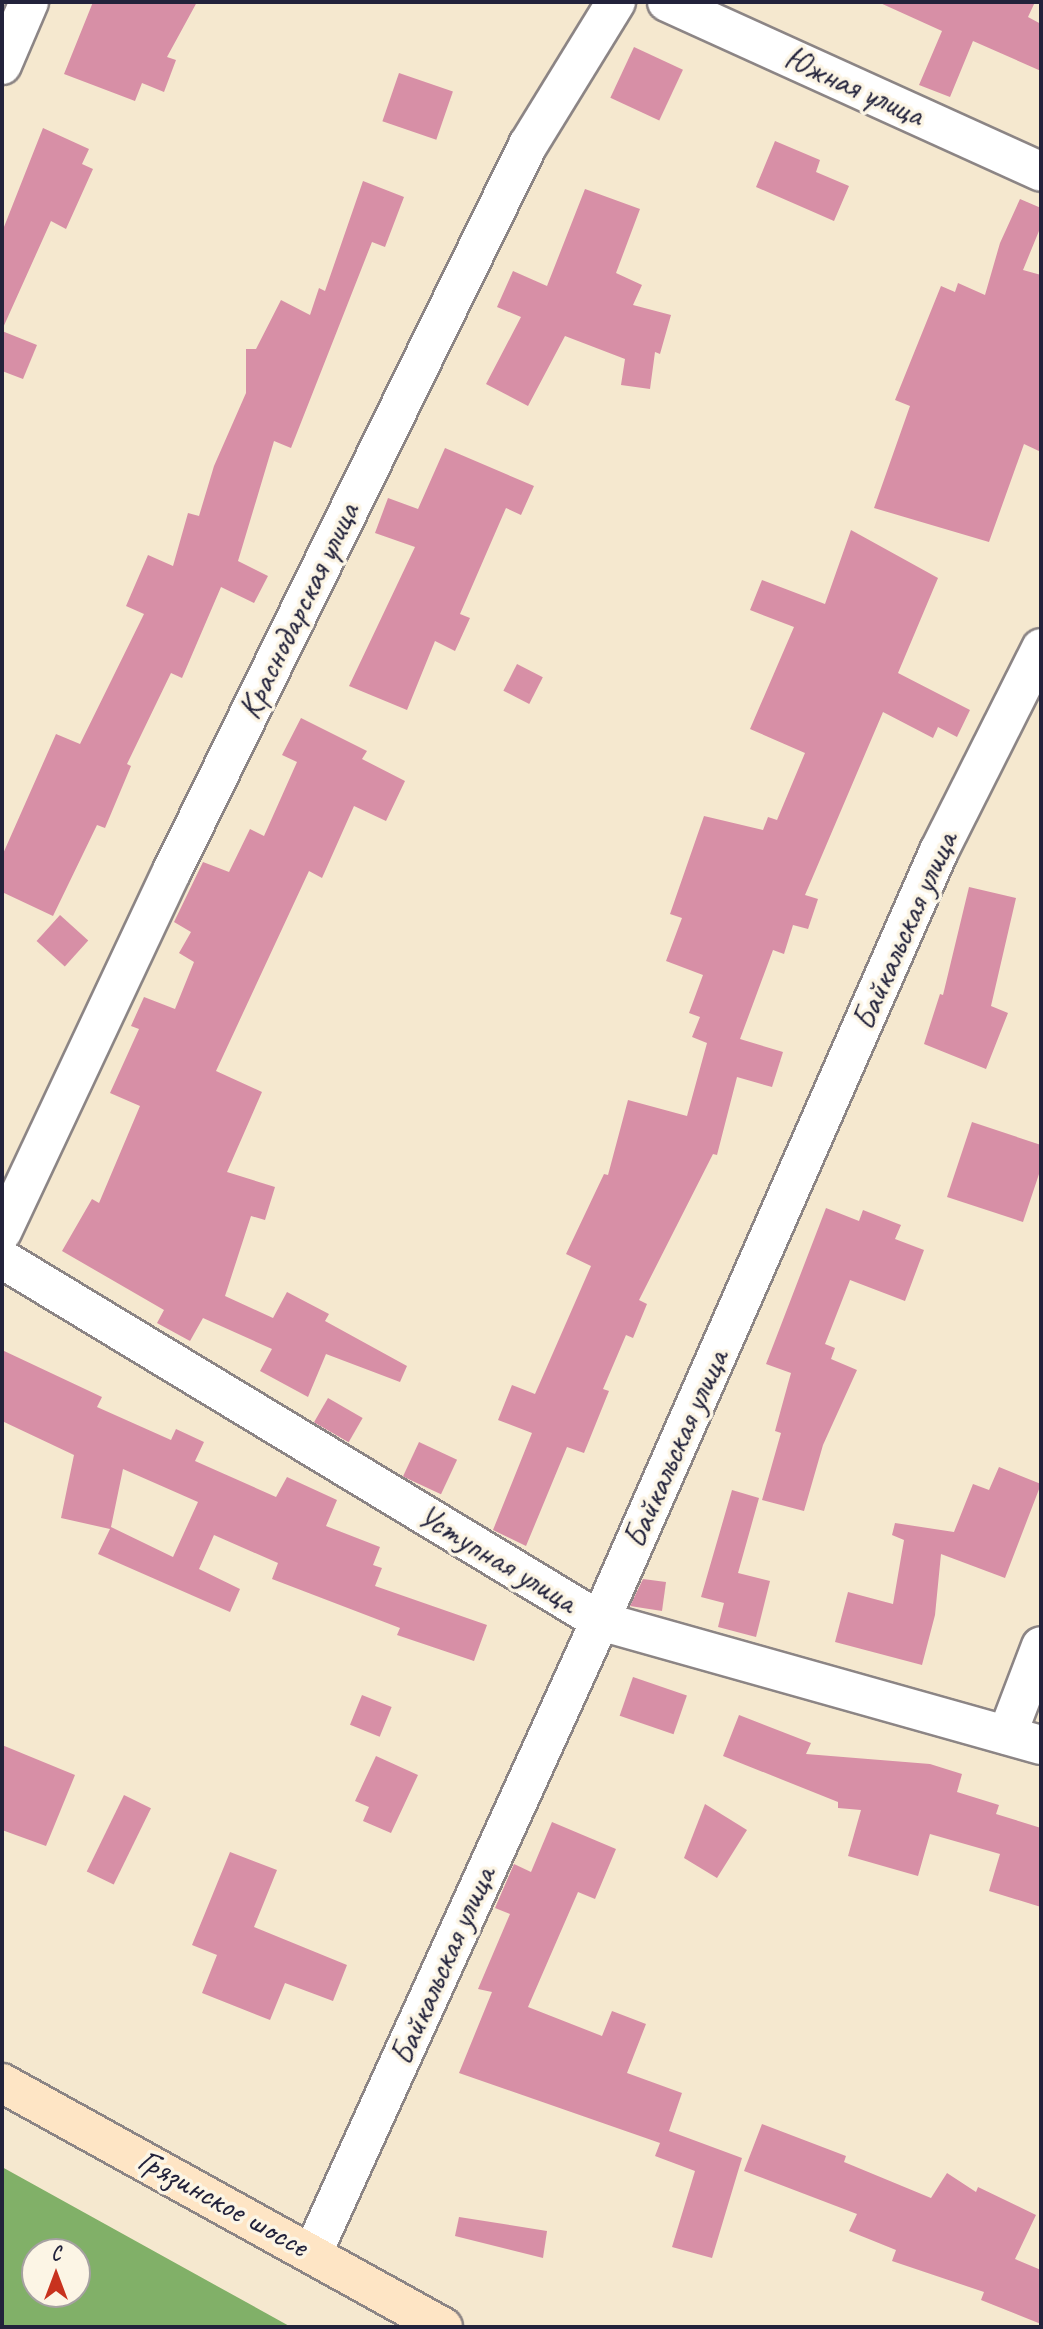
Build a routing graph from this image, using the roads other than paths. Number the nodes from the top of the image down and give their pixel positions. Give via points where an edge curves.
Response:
1 (29, 2) edge
2 (616, 2) edge
3 (667, 2) edge
4 (2, 65) edge
5 (1041, 172) edge
6 (1041, 648) edge
7 (2, 1232) edge
8 (2, 1259) edge
9 (600, 1621) junction
10 (1041, 1646) edge
11 (1024, 1740) edge
12 (2, 2083) edge
13 (313, 2252) junction
14 (443, 2327) edge

1 - 4 street
2 - 7 street, Краснодарская улица via 528,145 172,871
3 - 5 street, Южная улица
6 - 9 street, Байкальская улица via 939,851
8 - 9 street, Уступная улица
9 - 11 street, Уступная улица
9 - 13 street, Байкальская улица
10 - 11 street
12 - 13 main road, Грязинское шоссе
13 - 14 main road, Грязинское шоссе

